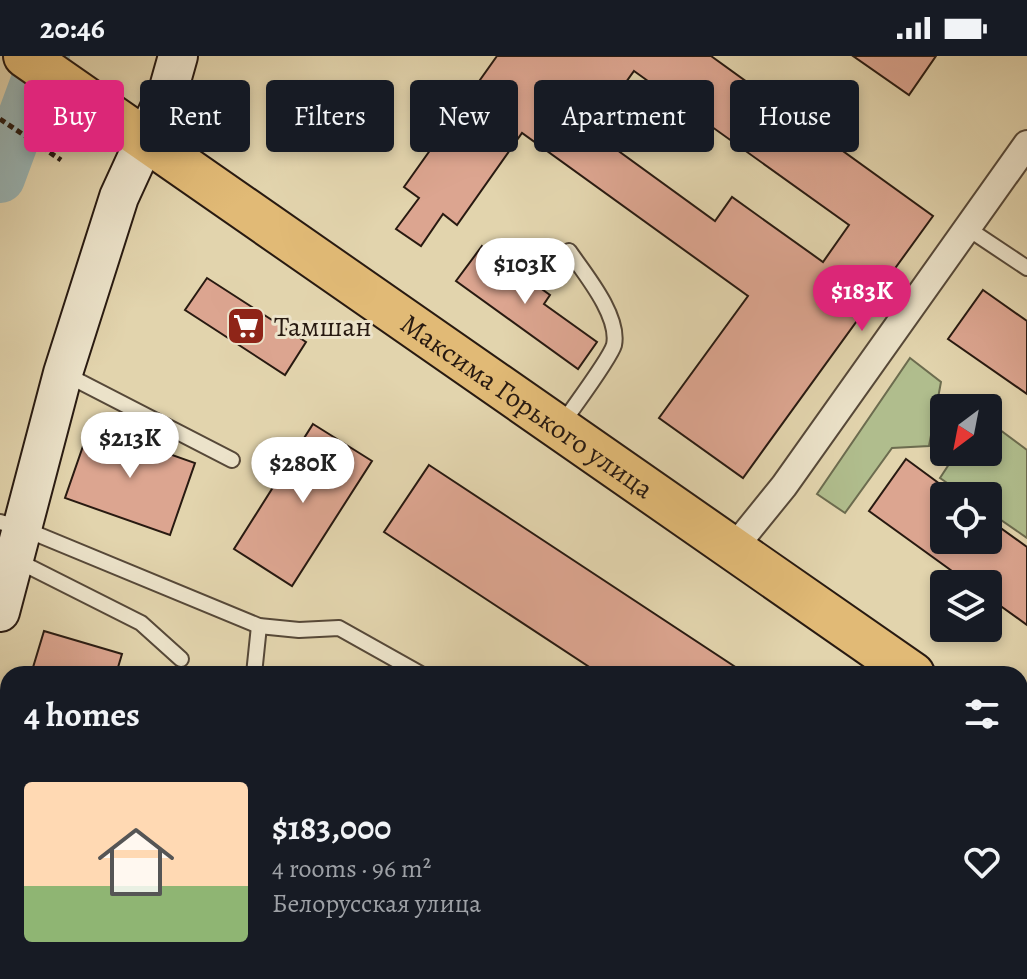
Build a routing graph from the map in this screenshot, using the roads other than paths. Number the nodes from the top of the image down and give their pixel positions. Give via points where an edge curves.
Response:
1 (25, 56) edge
2 (178, 56) edge
3 (171, 80) edge
4 (140, 135) edge
5 (1027, 144) edge
6 (140, 152) edge
7 (165, 152) edge
8 (967, 228) junction
9 (569, 251) dead end
10 (1027, 268) edge
11 (63, 373) junction
12 (560, 428) junction
13 (232, 460) dead end
14 (12, 537) edge
15 (733, 549) junction
16 (0, 612) edge
17 (259, 626) junction
18 (181, 659) dead end
19 (255, 666) edge
20 (407, 666) edge
21 (901, 666) edge

1 - 4 main road, Максима Горького улица
2 - 3 street
5 - 8 street
6 - 11 street via 119,197
7 - 12 main road, Максима Горького улица
8 - 10 lane
8 - 15 street via 784,486
9 - 12 lane via 602,299 613,326 614,347
11 - 13 lane
11 - 14 street
12 - 15 main road, Максима Горького улица
14 - 16 street
14 - 17 lane
14 - 18 lane via 141,623
15 - 21 main road, Максима Горького улица
17 - 19 lane
17 - 20 lane via 339,628

